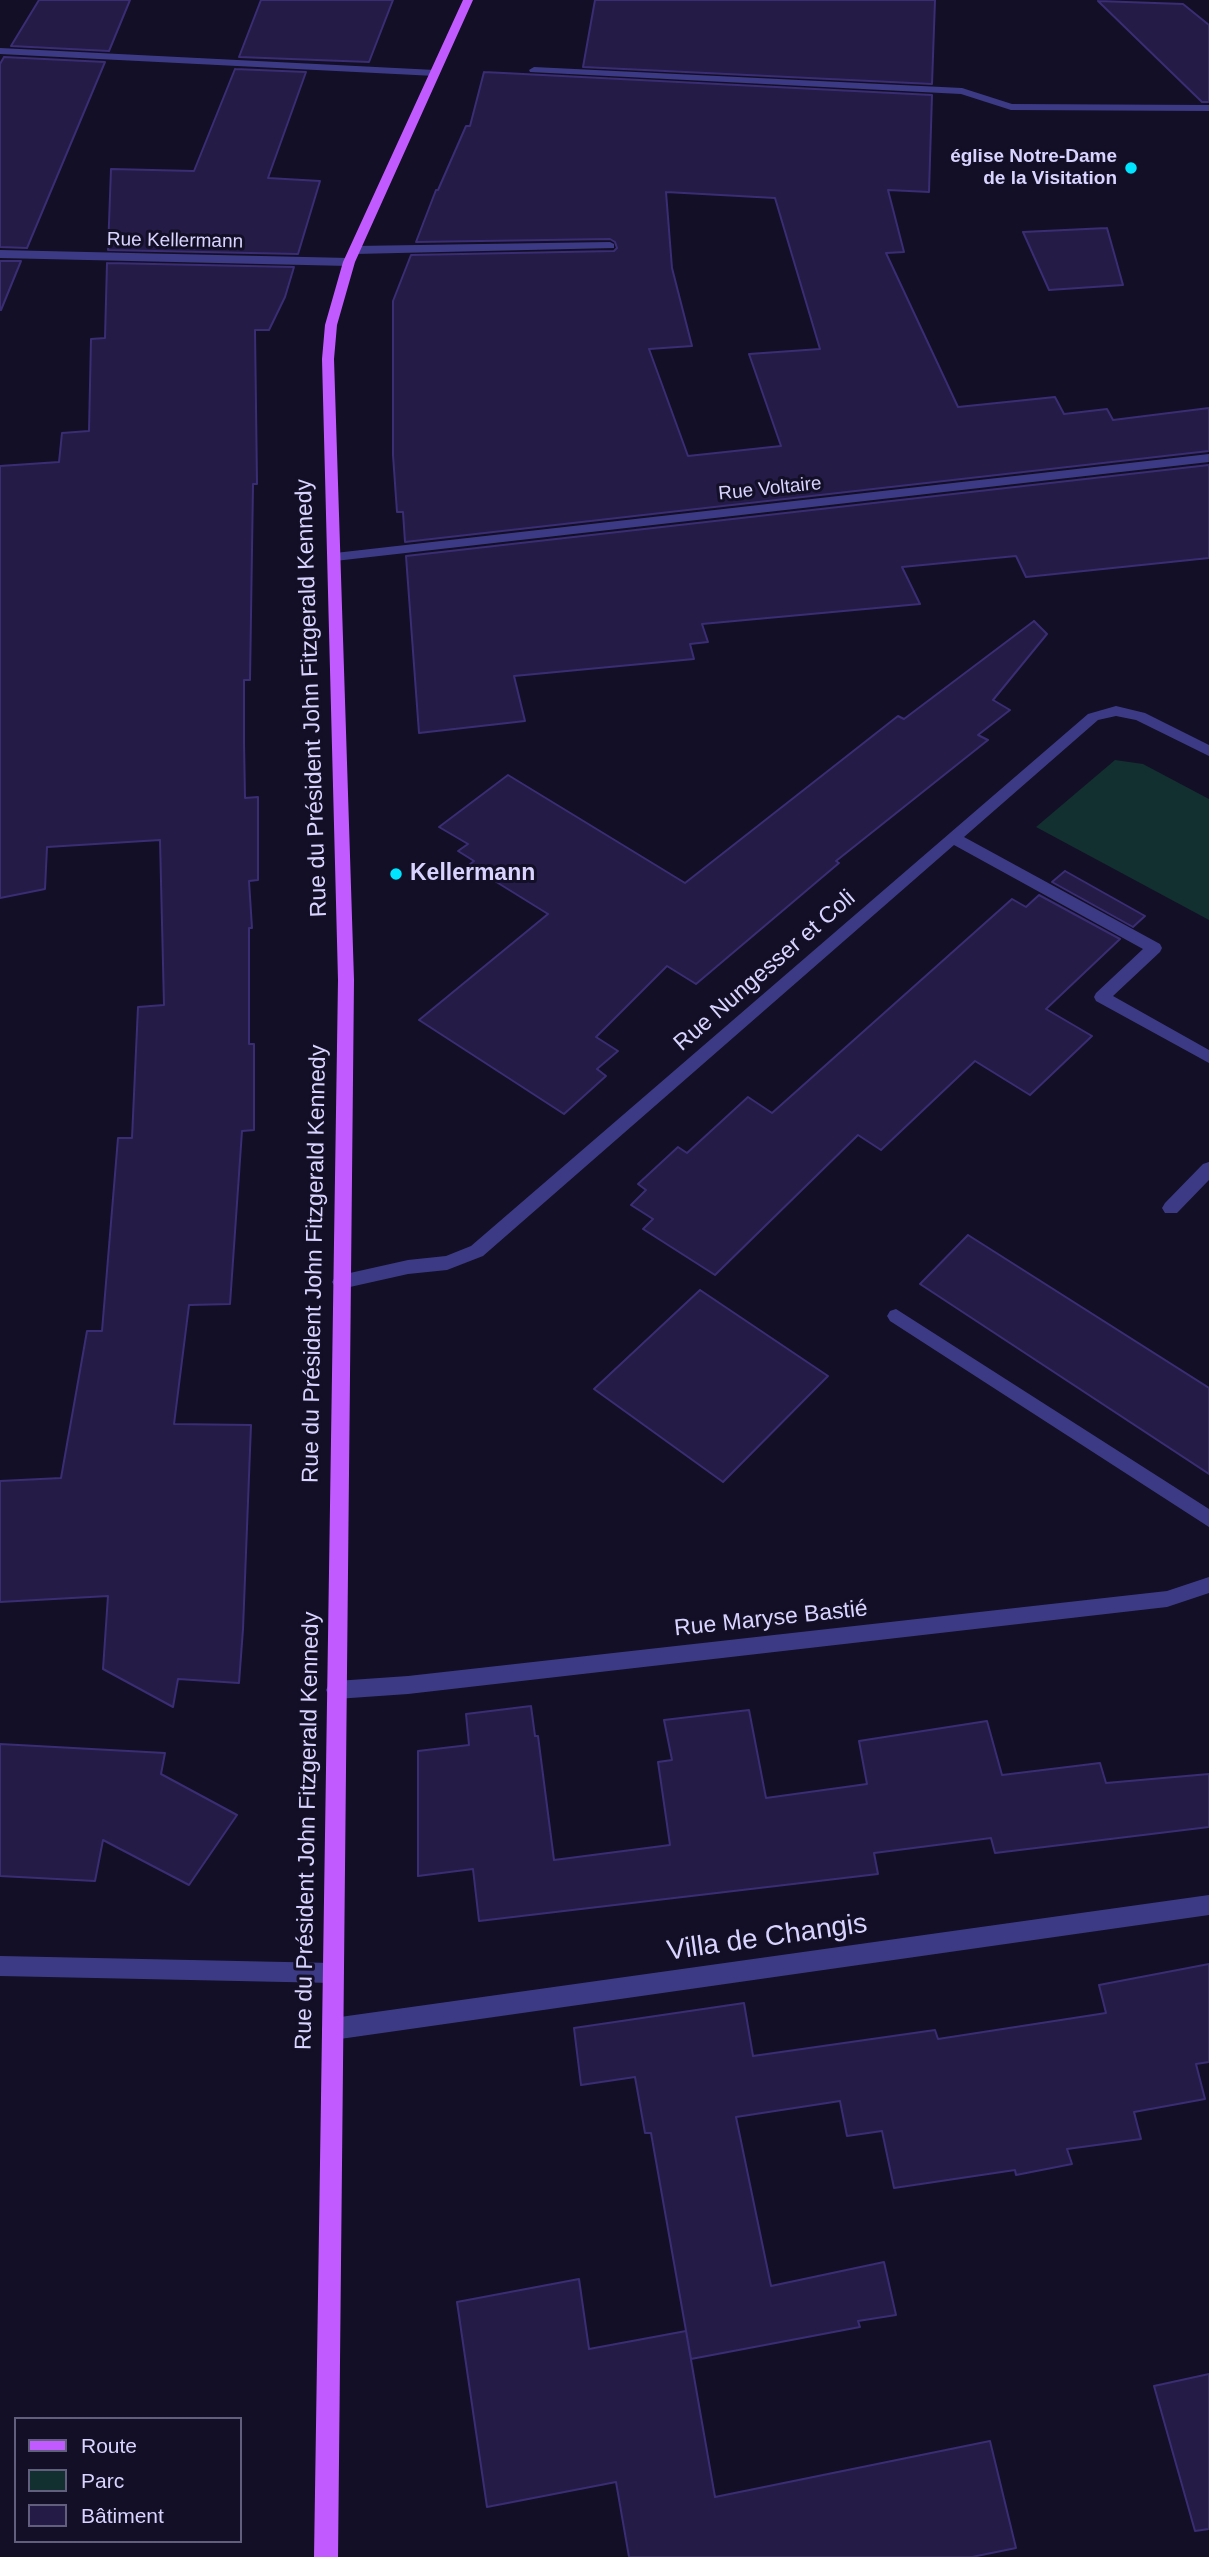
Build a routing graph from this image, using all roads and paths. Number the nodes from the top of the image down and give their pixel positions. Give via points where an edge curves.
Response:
1 (468, 0) edge
2 (0, 51) edge
3 (534, 70) dead end
4 (435, 73) junction
5 (1209, 108) edge
6 (610, 246) dead end
7 (0, 254) edge
8 (352, 256) junction
9 (1209, 458) edge
10 (335, 557) junction
11 (1209, 751) edge
12 (953, 838) junction
13 (1209, 1057) edge
14 (1209, 1169) edge
15 (1171, 1208) dead end
16 (341, 1282) junction
17 (896, 1316) dead end
18 (1209, 1519) edge
19 (1209, 1585) edge
20 (336, 1690) junction
21 (1209, 1905) edge
22 (0, 1966) edge
23 (333, 1973) junction
24 (333, 2029) junction
25 (326, 2557) edge

1 - 4 main road, Rue du Président John Fitzgerald Kennedy
2 - 4 street
3 - 5 street via 962,91 1011,107
4 - 8 main road, Rue du Président John Fitzgerald Kennedy
6 - 8 street, Rue Kellermann
7 - 8 street, Rue Kellermann
8 - 10 main road, Rue du Président John Fitzgerald Kennedy via 331,325 328,359
9 - 10 street, Rue Voltaire
10 - 16 main road, Rue du Président John Fitzgerald Kennedy via 346,980
11 - 12 street, Rue Nungesser et Coli via 1140,716 1116,711 1100,714
12 - 13 street via 1154,948 1102,997
12 - 16 street, Rue Nungesser et Coli via 477,1251 447,1263
14 - 15 street
16 - 20 main road, Rue du Président John Fitzgerald Kennedy
17 - 18 street
19 - 20 street, Rue Maryse Bastié via 1167,1599
20 - 23 main road, Rue du Président John Fitzgerald Kennedy
21 - 24 street, Villa de Changis
22 - 23 street
23 - 24 main road, Rue du Président John Fitzgerald Kennedy
24 - 25 main road, Rue du Président John Fitzgerald Kennedy

